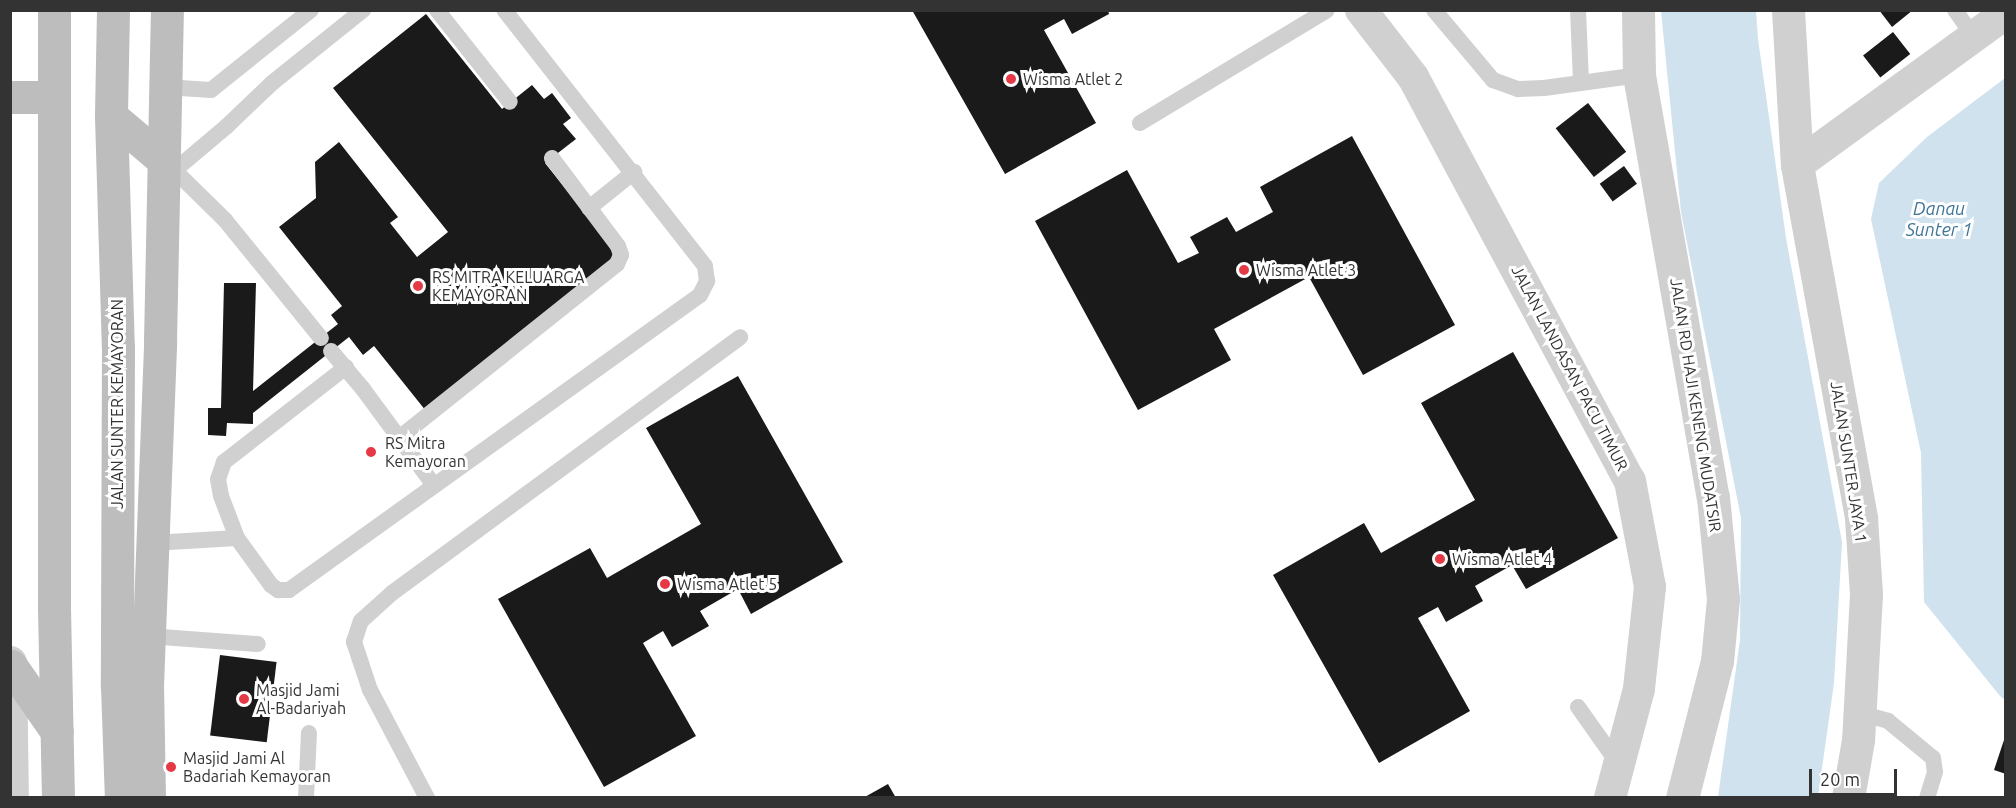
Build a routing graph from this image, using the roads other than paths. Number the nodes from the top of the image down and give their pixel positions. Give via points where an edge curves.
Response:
1 (54, 10) edge
2 (113, 10) edge
3 (167, 10) edge
4 (311, 10) edge
5 (363, 10) edge
6 (437, 10) edge
7 (504, 10) edge
8 (1327, 10) edge
9 (1361, 10) edge
10 (1434, 10) edge
11 (1578, 10) edge
12 (1638, 10) edge
13 (1788, 10) edge
14 (1954, 10) edge
15 (2006, 13) edge
16 (1974, 37) junction
17 (1640, 75) junction
18 (1581, 83) junction
19 (165, 87) junction
20 (10, 97) edge
21 (54, 97) junction
22 (510, 102) dead end
23 (111, 116) junction
24 (1140, 123) dead end
25 (552, 158) dead end
26 (169, 165) junction
27 (1797, 165) junction
28 (634, 172) junction
29 (589, 207) junction
30 (740, 337) dead end
31 (346, 367) junction
32 (399, 438) junction
33 (433, 484) junction
34 (237, 538) junction
35 (152, 543) junction
36 (148, 636) junction
37 (258, 644) dead end
38 (10, 664) edge
39 (132, 686) junction
40 (1578, 707) dead end
41 (1859, 713) junction
42 (57, 732) junction
43 (309, 733) dead end
44 (1619, 765) junction
45 (12, 798) edge
46 (58, 798) edge
47 (121, 798) edge
48 (149, 798) edge
49 (306, 798) edge
50 (428, 798) edge
51 (1610, 798) edge
52 (1682, 798) edge
53 (1848, 798) edge
54 (1927, 798) edge

1 - 21 main road
2 - 23 main road, JALAN SUNTER KEMAYORAN
3 - 19 main road
4 - 19 lane via 211,90
5 - 26 lane via 272,82 227,126
6 - 22 lane
7 - 28 lane
8 - 24 lane
9 - 44 street, JALAN LANDASAN PACU TIMUR via 1413,77 1630,481 1650,587 1639,690
10 - 18 lane via 1493,80 1518,88
11 - 18 lane
12 - 17 street, JALAN RD HAJI KENENG MUDATSIR
13 - 27 street, JALAN SUNTER JAYA 1
14 - 16 lane
15 - 16 street
16 - 27 street
17 - 18 lane
17 - 52 street, JALAN RD HAJI KENENG MUDATSIR via 1713,497 1723,599 1717,662
19 - 26 main road
20 - 21 main road
21 - 42 main road
23 - 26 main road
23 - 39 main road, JALAN SUNTER KEMAYORAN
25 - 29 lane
26 - 31 lane via 225,220
26 - 35 main road
27 - 41 street, JALAN SUNTER JAYA 1 via 1861,518 1866,594
28 - 29 lane
28 - 33 lane via 705,266 707,281 700,295
29 - 32 lane via 618,246 621,255 617,264
30 - 50 lane via 392,593 361,621 354,642 370,690
31 - 32 lane
31 - 34 lane via 224,462 220,496
32 - 33 lane
33 - 34 lane via 289,590 271,585
34 - 35 lane
35 - 36 main road
36 - 37 lane
36 - 39 main road
38 - 42 main road
38 - 45 street
39 - 47 main road, JALAN SUNTER KEMAYORAN
39 - 48 main road
40 - 44 lane
41 - 53 street, JALAN SUNTER JAYA 1
41 - 54 lane via 1888,721 1933,758 1935,772
42 - 46 main road
43 - 49 lane
44 - 51 street, JALAN LANDASAN PACU TIMUR

